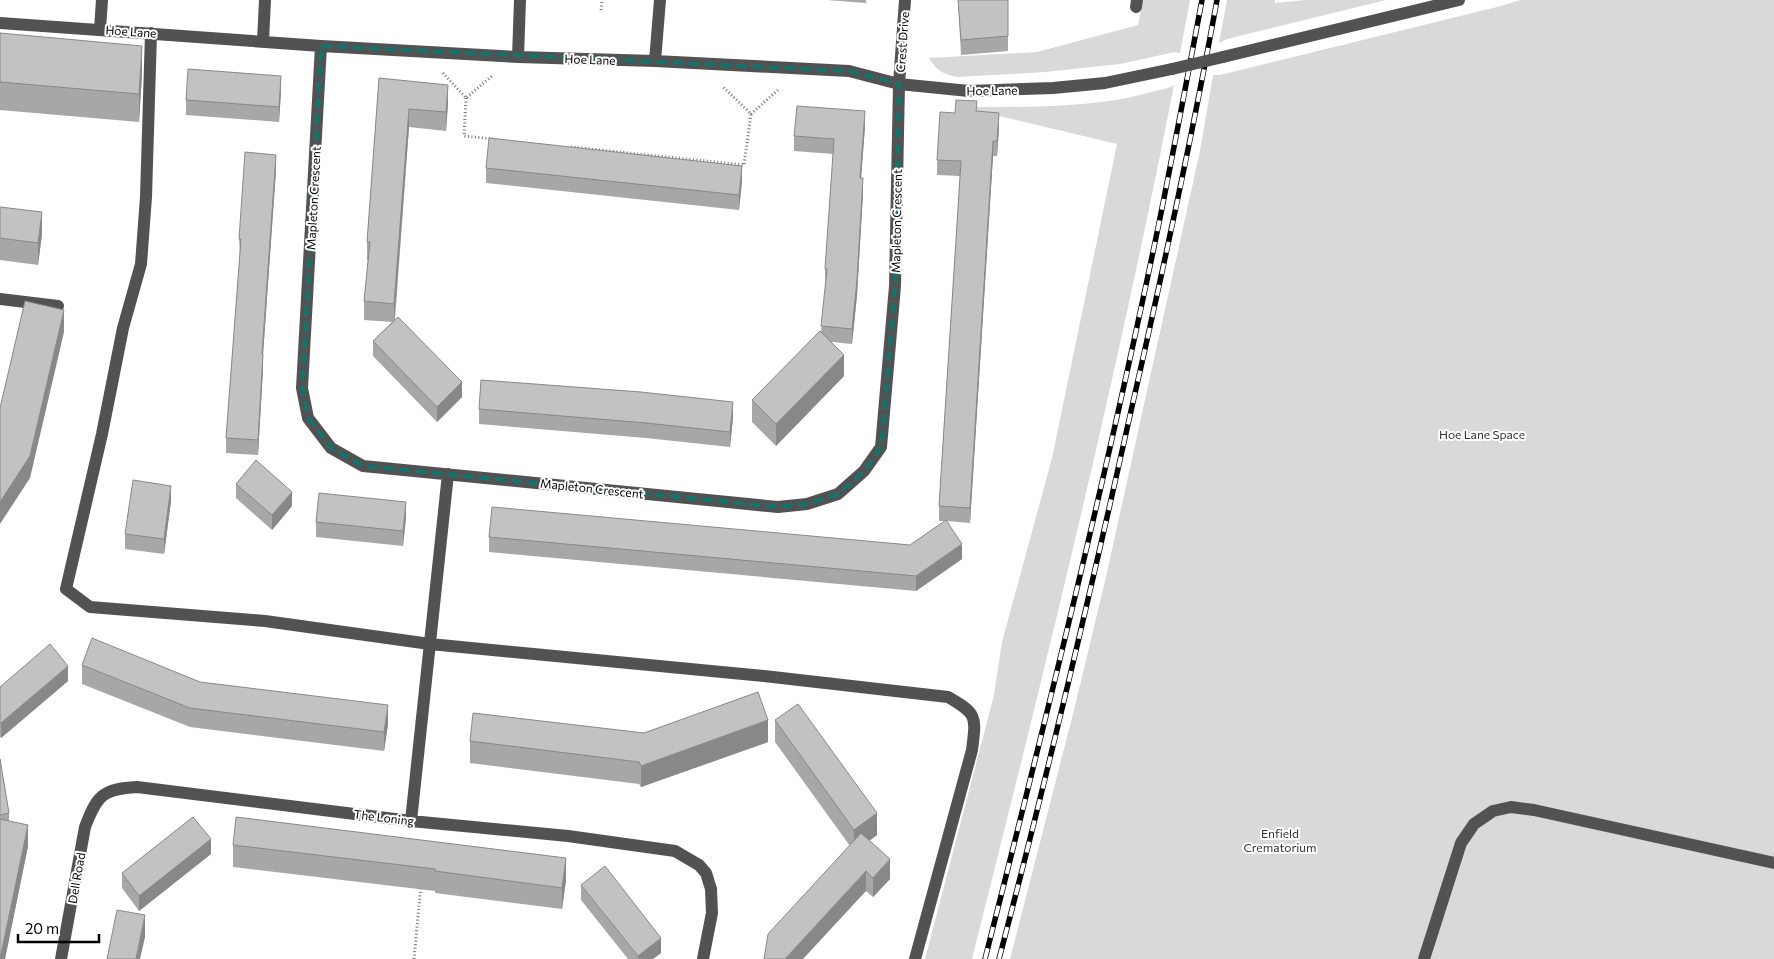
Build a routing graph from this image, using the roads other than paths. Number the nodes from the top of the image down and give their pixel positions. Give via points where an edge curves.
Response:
1 (102, 0) edge
2 (264, 0) edge
3 (520, 0) edge
4 (660, 0) edge
5 (905, 0) edge
6 (1459, 0) edge
7 (0, 23) edge
8 (100, 29) junction
9 (151, 33) junction
10 (263, 41) junction
11 (321, 46) junction
12 (518, 57) junction
13 (655, 61) junction
14 (899, 84) junction
15 (0, 299) edge
16 (58, 306) dead end
17 (448, 474) junction
18 (430, 644) junction
19 (411, 821) junction
20 (85, 827) joint
21 (1774, 863) edge
22 (61, 959) edge
23 (703, 959) edge
24 (914, 959) edge
25 (1424, 959) edge

1 - 8 street
2 - 10 street
3 - 12 street
4 - 13 street
5 - 14 street, Crest Drive
6 - 14 street, Hoe Lane, bridge via 1105,82 1053,88 969,91
7 - 8 street, Hoe Lane
8 - 9 street, Hoe Lane
9 - 10 street, Hoe Lane
9 - 18 street via 146,197 140,264 66,589 90,608 265,621
10 - 11 street, Hoe Lane
11 - 12 street, Hoe Lane
11 - 17 street, Mapleton Crescent via 302,388 308,418 331,448 363,466
12 - 13 street, Hoe Lane
13 - 14 street, Hoe Lane via 849,70
14 - 17 street, Mapleton Crescent via 895,286 881,447 864,472 838,494 807,504 778,507
15 - 16 street
17 - 18 street
18 - 19 street
18 - 24 street via 948,697 966,707 975,722 972,750
19 - 20 street, The Loning via 137,787 116,788 101,796
19 - 23 street, The Loning via 568,836 676,851 706,873 711,889 712,912
20 - 22 street, Dell Road
21 - 25 street via 1534,810 1511,807 1493,811 1474,824 1461,842

